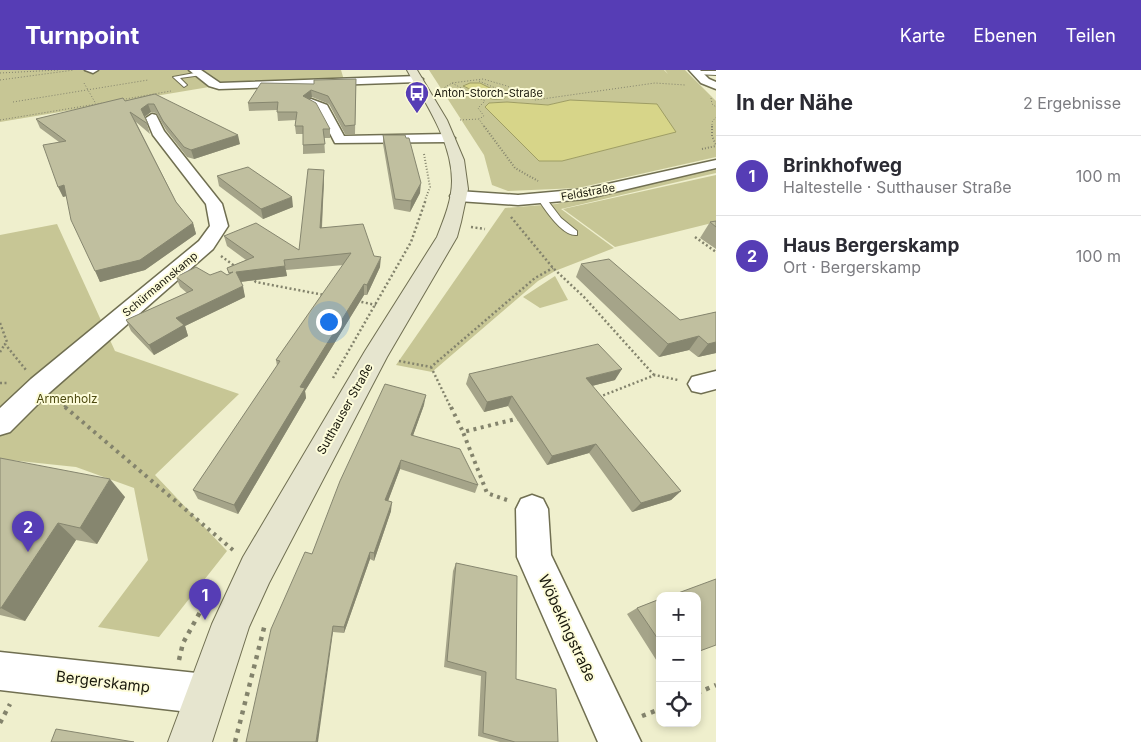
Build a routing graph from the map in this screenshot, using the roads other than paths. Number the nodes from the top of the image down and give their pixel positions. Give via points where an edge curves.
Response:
1 (90, 70) edge
2 (93, 70) edge
3 (197, 72) edge
4 (695, 72) edge
5 (716, 73) edge
6 (415, 75) edge
7 (184, 85) dead end
8 (715, 85) edge
9 (311, 103) edge
10 (152, 118) dead end
11 (448, 138) junction
12 (716, 164) edge
13 (458, 196) junction
14 (542, 199) junction
15 (574, 232) dead end
16 (0, 424) edge
17 (532, 509) road end
18 (0, 671) edge
19 (206, 694) junction
20 (190, 742) edge
21 (620, 742) edge

1 - 2 street
3 - 6 street, Sutthauser Straße via 219,86
3 - 7 lane via 174,76
4 - 5 lane
4 - 8 street
6 - 11 street, Sutthauser Straße
9 - 11 street via 323,108 340,140
10 - 16 street, Schürmannskamp via 158,132 214,204 219,226 206,245
11 - 13 street, Sutthauser Straße via 459,174
12 - 14 street, Feldstraße via 585,194
13 - 14 street, Feldstraße
13 - 19 street, Sutthauser Straße via 447,237 402,310 256,570 231,624
14 - 15 lane via 558,220
17 - 21 street, Wöbekingstraße via 534,557
18 - 19 street, Bergerskamp
19 - 20 street, Sutthauser Straße

